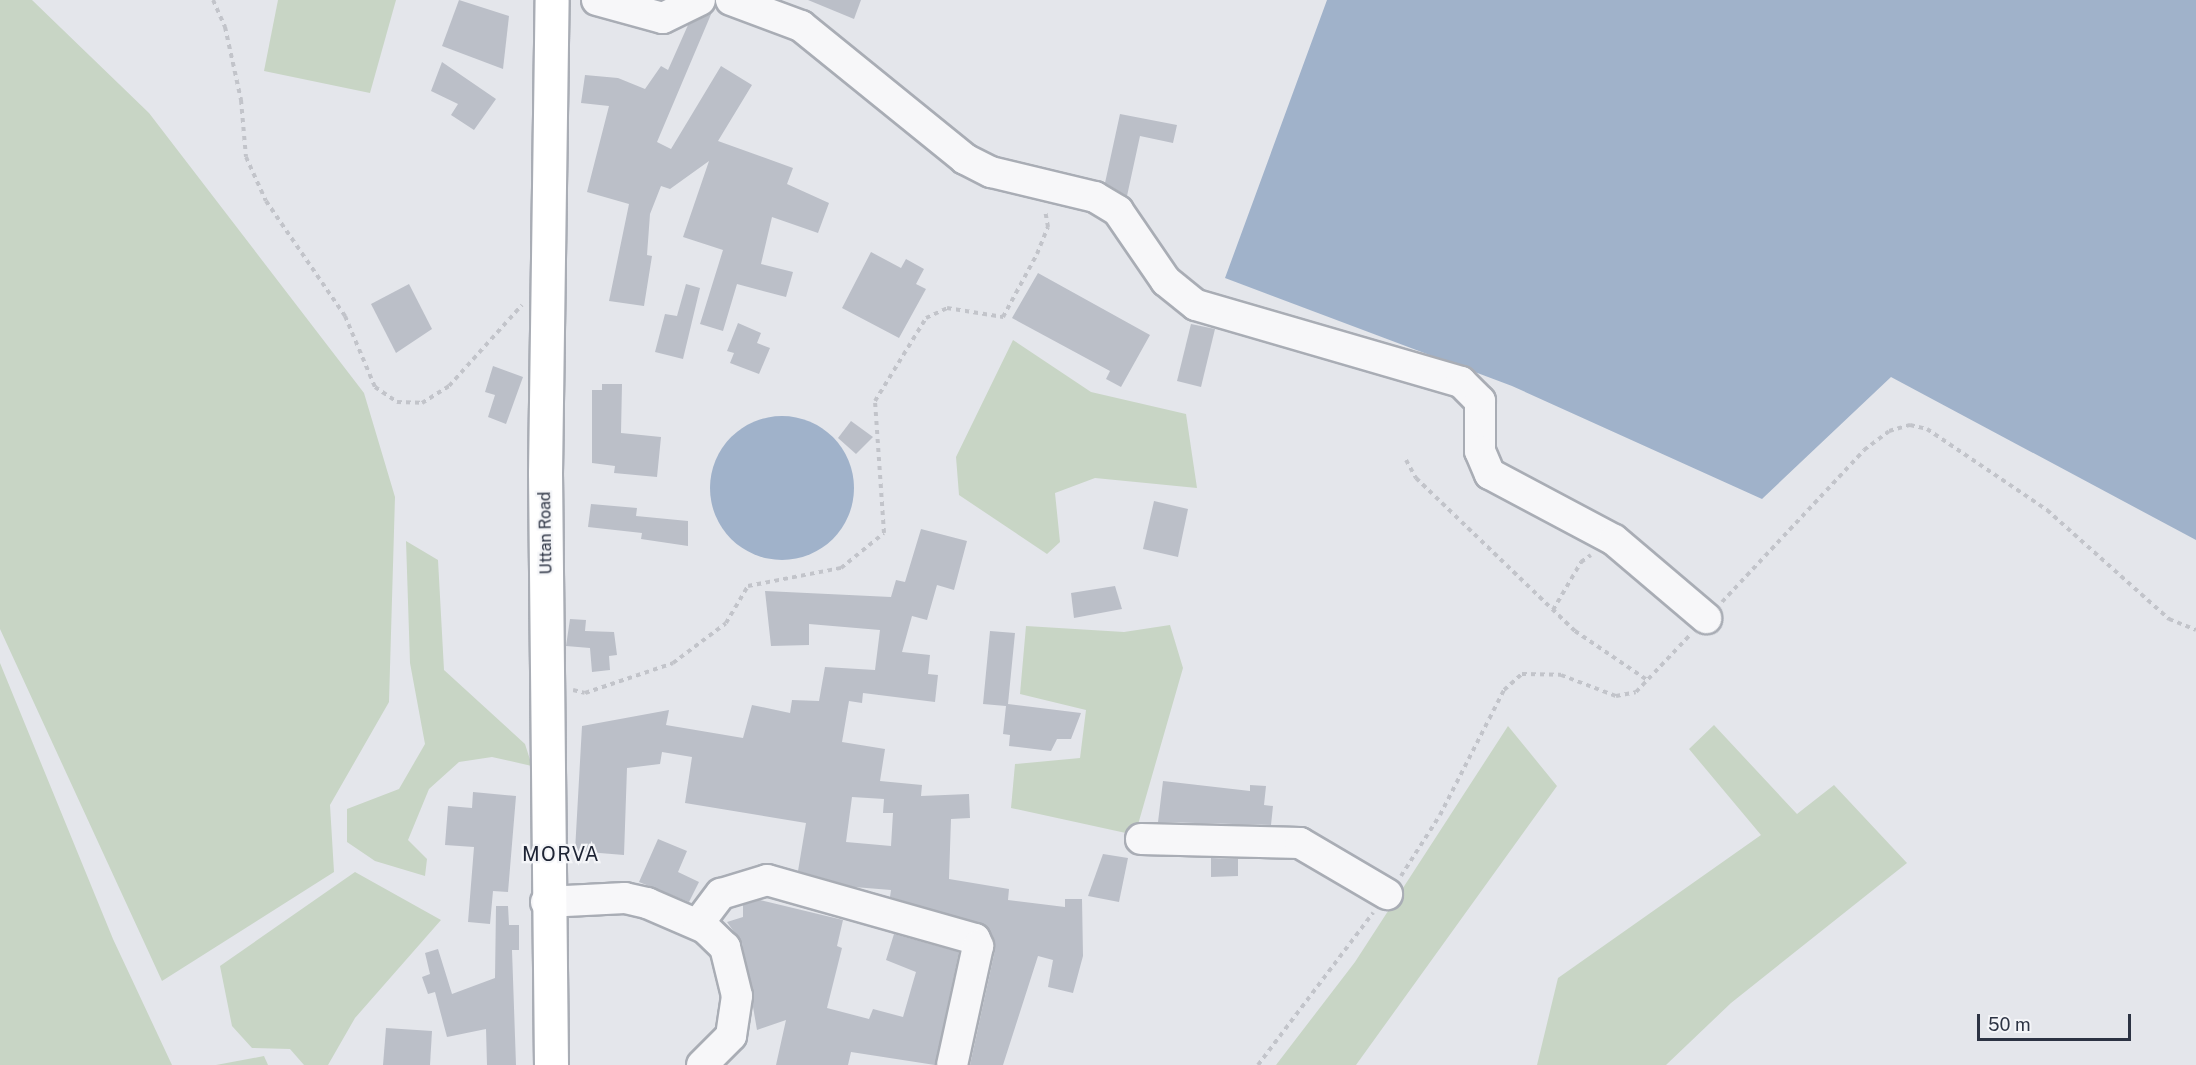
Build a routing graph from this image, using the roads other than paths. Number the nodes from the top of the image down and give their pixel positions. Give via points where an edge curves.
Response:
1 (552, 0) edge
2 (597, 0) edge
3 (699, 0) edge
4 (730, 0) edge
5 (1706, 618) road end
6 (1141, 839) dead end
7 (1388, 894) road end
8 (546, 902) junction
9 (698, 924) junction
10 (551, 1065) edge
11 (702, 1065) edge
12 (952, 1065) edge

1 - 8 main road, Uttan Road
2 - 3 street via 663,18
4 - 5 street via 801,26 966,159 991,172 1095,197 1118,211 1166,281 1196,305 1461,382 1480,401 1480,451 1490,474 1614,540
6 - 7 street via 1300,843
8 - 9 street via 625,898
8 - 10 main road, Uttan Road
9 - 11 street via 725,947 737,996 731,1036
9 - 12 street via 721,894 767,880 975,939 978,946

